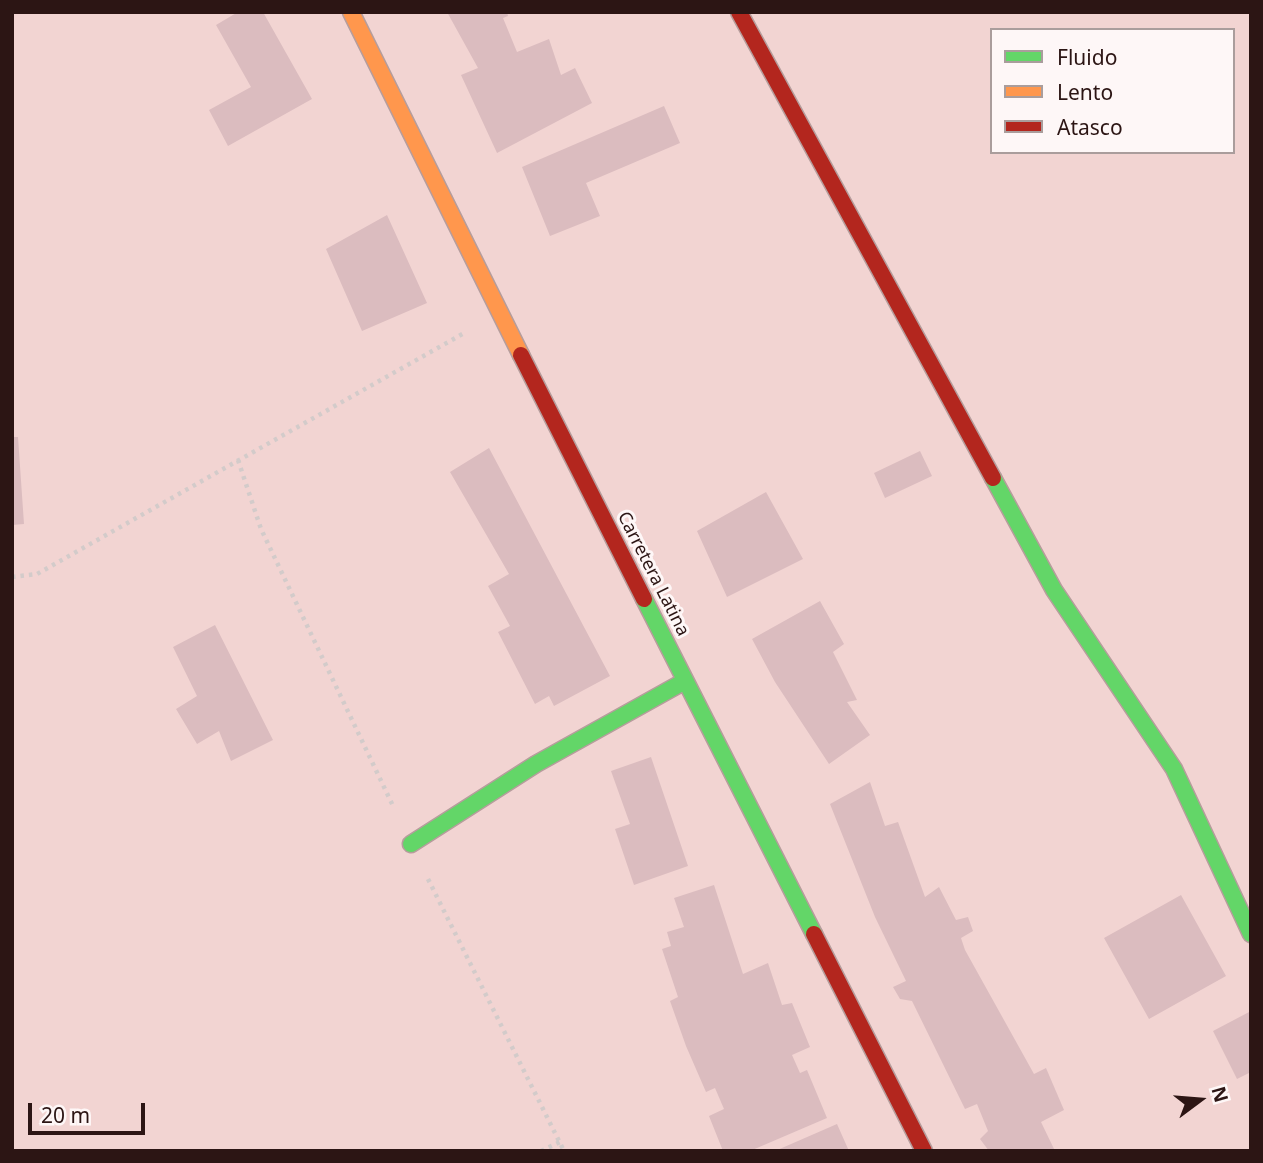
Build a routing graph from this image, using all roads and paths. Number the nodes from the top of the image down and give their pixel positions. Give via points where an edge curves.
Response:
1 (351, 12) edge
2 (739, 12) edge
3 (469, 330) dead end
4 (12, 577) edge
5 (685, 681) junction
6 (411, 844) dead end
7 (1251, 934) edge
8 (560, 1142) dead end
9 (541, 1151) edge
10 (924, 1151) edge

1 - 5 street, Carretera Latina
2 - 7 street via 1054,590 1174,769
3 - 4 path via 37,574
5 - 6 street via 536,764
5 - 10 street, Carretera Latina
8 - 9 path

